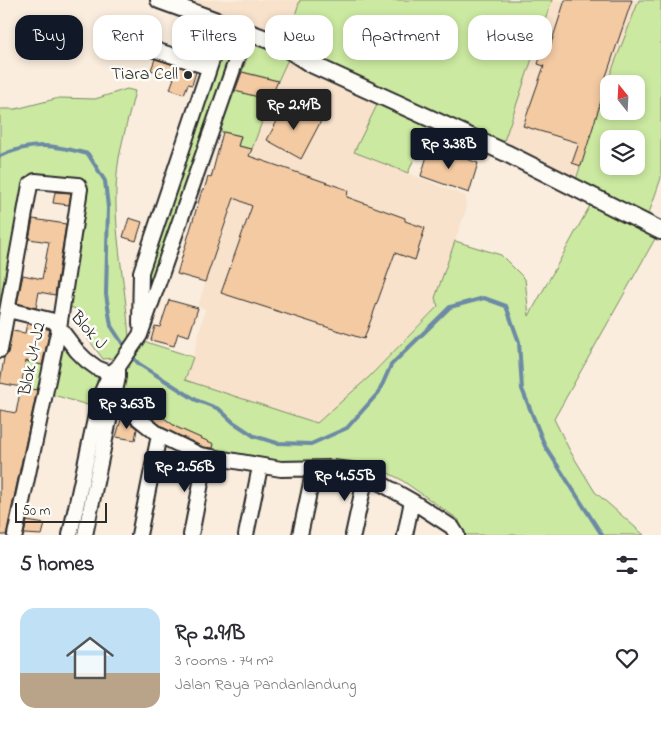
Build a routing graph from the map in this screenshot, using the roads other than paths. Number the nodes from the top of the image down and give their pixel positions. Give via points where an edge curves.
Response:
1 (159, 0) edge
2 (200, 15) edge
3 (255, 35) edge
4 (162, 52) edge
5 (213, 60) edge
6 (225, 60) edge
7 (208, 68) junction
8 (661, 231) edge
9 (8, 310) junction
10 (59, 328) junction
11 (140, 335) junction
12 (0, 350) edge
13 (116, 370) junction
14 (113, 398) junction
15 (159, 435) junction
16 (206, 457) junction
17 (260, 467) junction
18 (314, 469) junction
19 (366, 475) junction
20 (412, 502) junction
21 (15, 535) edge
22 (70, 535) edge
23 (85, 535) edge
24 (139, 535) edge
25 (192, 535) edge
26 (246, 535) edge
27 (300, 535) edge
28 (353, 535) edge
29 (405, 535) edge
30 (457, 535) edge

1 - 2 street
3 - 8 street via 280,44 311,64 506,153
4 - 7 street
5 - 7 street
6 - 11 street
7 - 11 street via 142,272
9 - 10 street, Blok J via 54,321
9 - 10 street, Blok J1-J2 via 30,185 35,181 78,185 80,189
9 - 12 street
10 - 13 street, Blok J via 86,360 97,368
10 - 21 street, Blok J1-J2
11 - 13 street
13 - 14 street
13 - 22 street via 98,406
14 - 15 street
14 - 23 street
15 - 16 street
15 - 24 street
16 - 17 street
16 - 25 street
17 - 18 street
17 - 26 street
18 - 19 street via 351,470
18 - 27 street
19 - 20 street
19 - 28 street
20 - 29 street
20 - 30 street via 452,527

